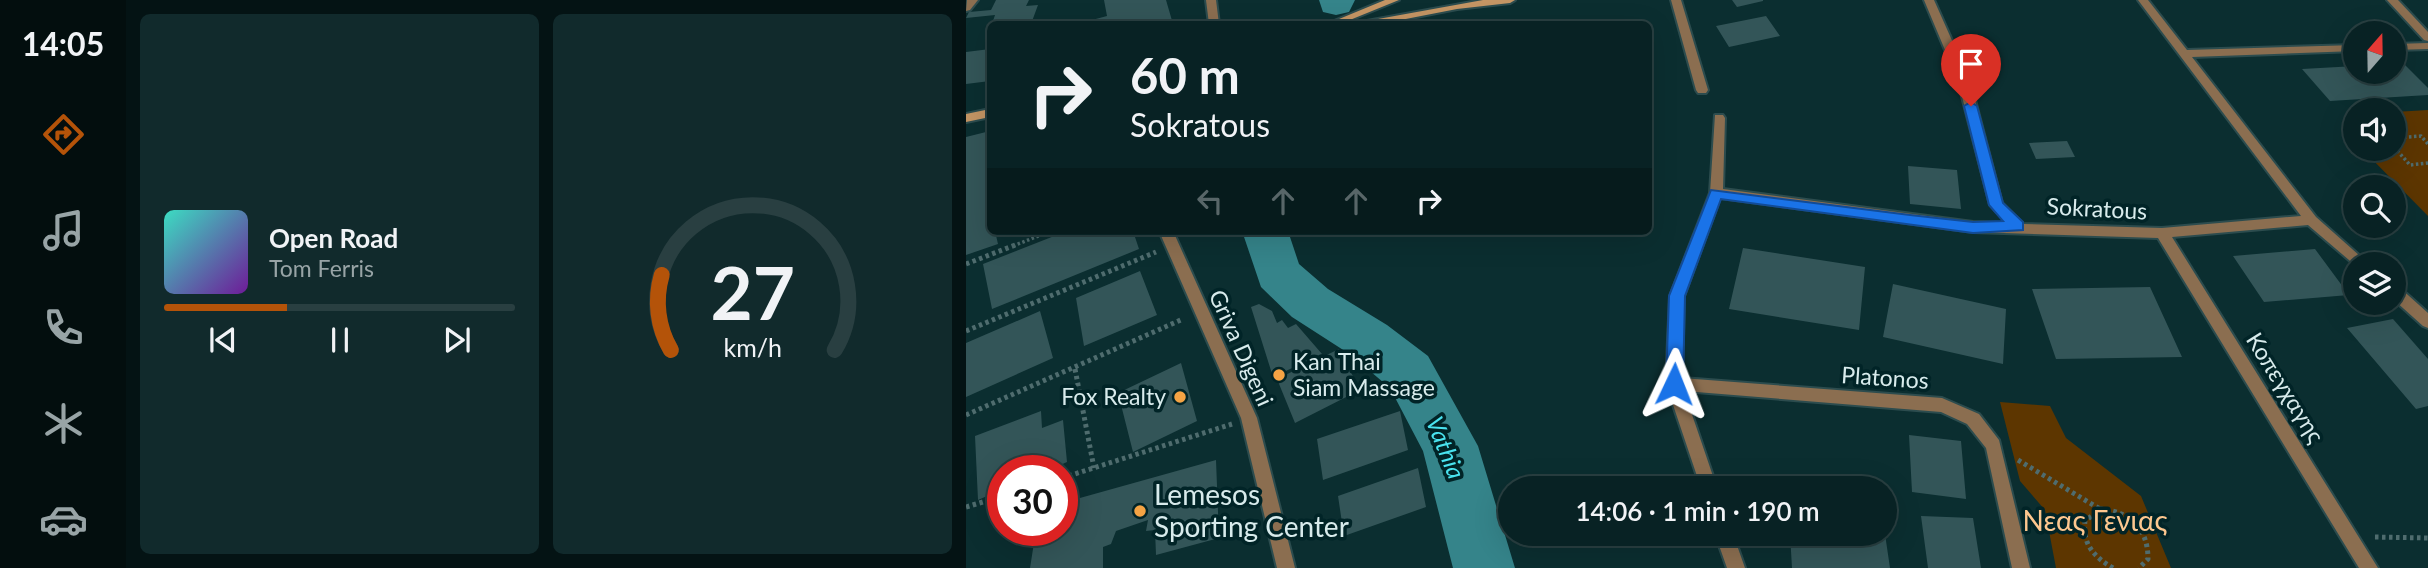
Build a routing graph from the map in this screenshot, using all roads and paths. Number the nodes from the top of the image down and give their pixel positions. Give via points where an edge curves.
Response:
1 (973, 0) edge
2 (1211, 0) edge
3 (1394, 0) edge
4 (1472, 0) edge
5 (1510, 0) edge
6 (1676, 0) edge
7 (1929, 0) edge
8 (2143, 0) edge
9 (2392, 0) edge
10 (1456, 3) edge
11 (966, 8) edge
12 (1214, 21) edge
13 (1340, 21) edge
14 (1380, 21) edge
15 (2428, 38) edge
16 (2428, 46) edge
17 (2406, 47) edge
18 (2343, 48) edge
19 (2183, 54) junction
20 (1702, 90) dead end
21 (987, 114) edge
22 (966, 118) edge
23 (1719, 118) dead end
24 (2428, 135) edge
25 (2421, 136) junction
26 (2406, 137) edge
27 (2428, 144) edge
28 (2406, 160) edge
29 (2428, 163) edge
30 (1716, 193) junction
31 (2311, 220) junction
32 (2018, 226) junction
33 (2162, 233) junction
34 (1041, 235) edge
35 (1169, 238) edge
36 (2348, 252) edge
37 (966, 264) edge
38 (2406, 301) edge
39 (1200, 312) junction
40 (2426, 317) edge
41 (966, 331) edge
42 (1075, 369) junction
43 (1674, 384) junction
44 (966, 415) edge
45 (1249, 418) junction
46 (1993, 445) junction
47 (1094, 468) junction
48 (1078, 473) edge
49 (1705, 476) edge
50 (987, 501) edge
51 (966, 507) edge
52 (2101, 509) junction
53 (2350, 537) junction
54 (2428, 538) edge
55 (1728, 546) edge
56 (1286, 568) edge
57 (1736, 568) edge
58 (2021, 568) edge
59 (2113, 568) edge
60 (2139, 568) edge
61 (2370, 568) edge

1 - 11 street
2 - 12 street
3 - 13 main road
4 - 10 main road
5 - 10 main road
6 - 20 street
7 - 32 street via 1964,81 1996,205
8 - 19 street
9 - 15 street
10 - 14 main road
16 - 17 street
18 - 19 street
19 - 31 street
21 - 22 main road
23 - 30 street
24 - 25 path
25 - 26 path
25 - 27 path
28 - 29 path via 2410,165
30 - 32 street, Sokratous via 1973,227
30 - 43 street via 1677,296
31 - 33 street, Sokratous
31 - 36 street
32 - 33 street, Sokratous
33 - 53 street, Κοπεγχαγης
34 - 37 path
35 - 39 street, Griva Digeni
35 - 41 path
38 - 40 street
39 - 42 path
39 - 45 street, Griva Digeni
42 - 44 path
42 - 47 path
43 - 46 street, Platonos via 1942,405 1973,419
43 - 49 street
45 - 47 path
45 - 56 street, Griva Digeni
46 - 52 path
46 - 58 street, Platonos
47 - 48 path
50 - 51 path
52 - 59 path via 2085,521 2085,541 2091,552
52 - 60 path via 2126,515 2146,534 2148,559
53 - 54 path
53 - 61 street, Κοπεγχαγης
55 - 57 street

